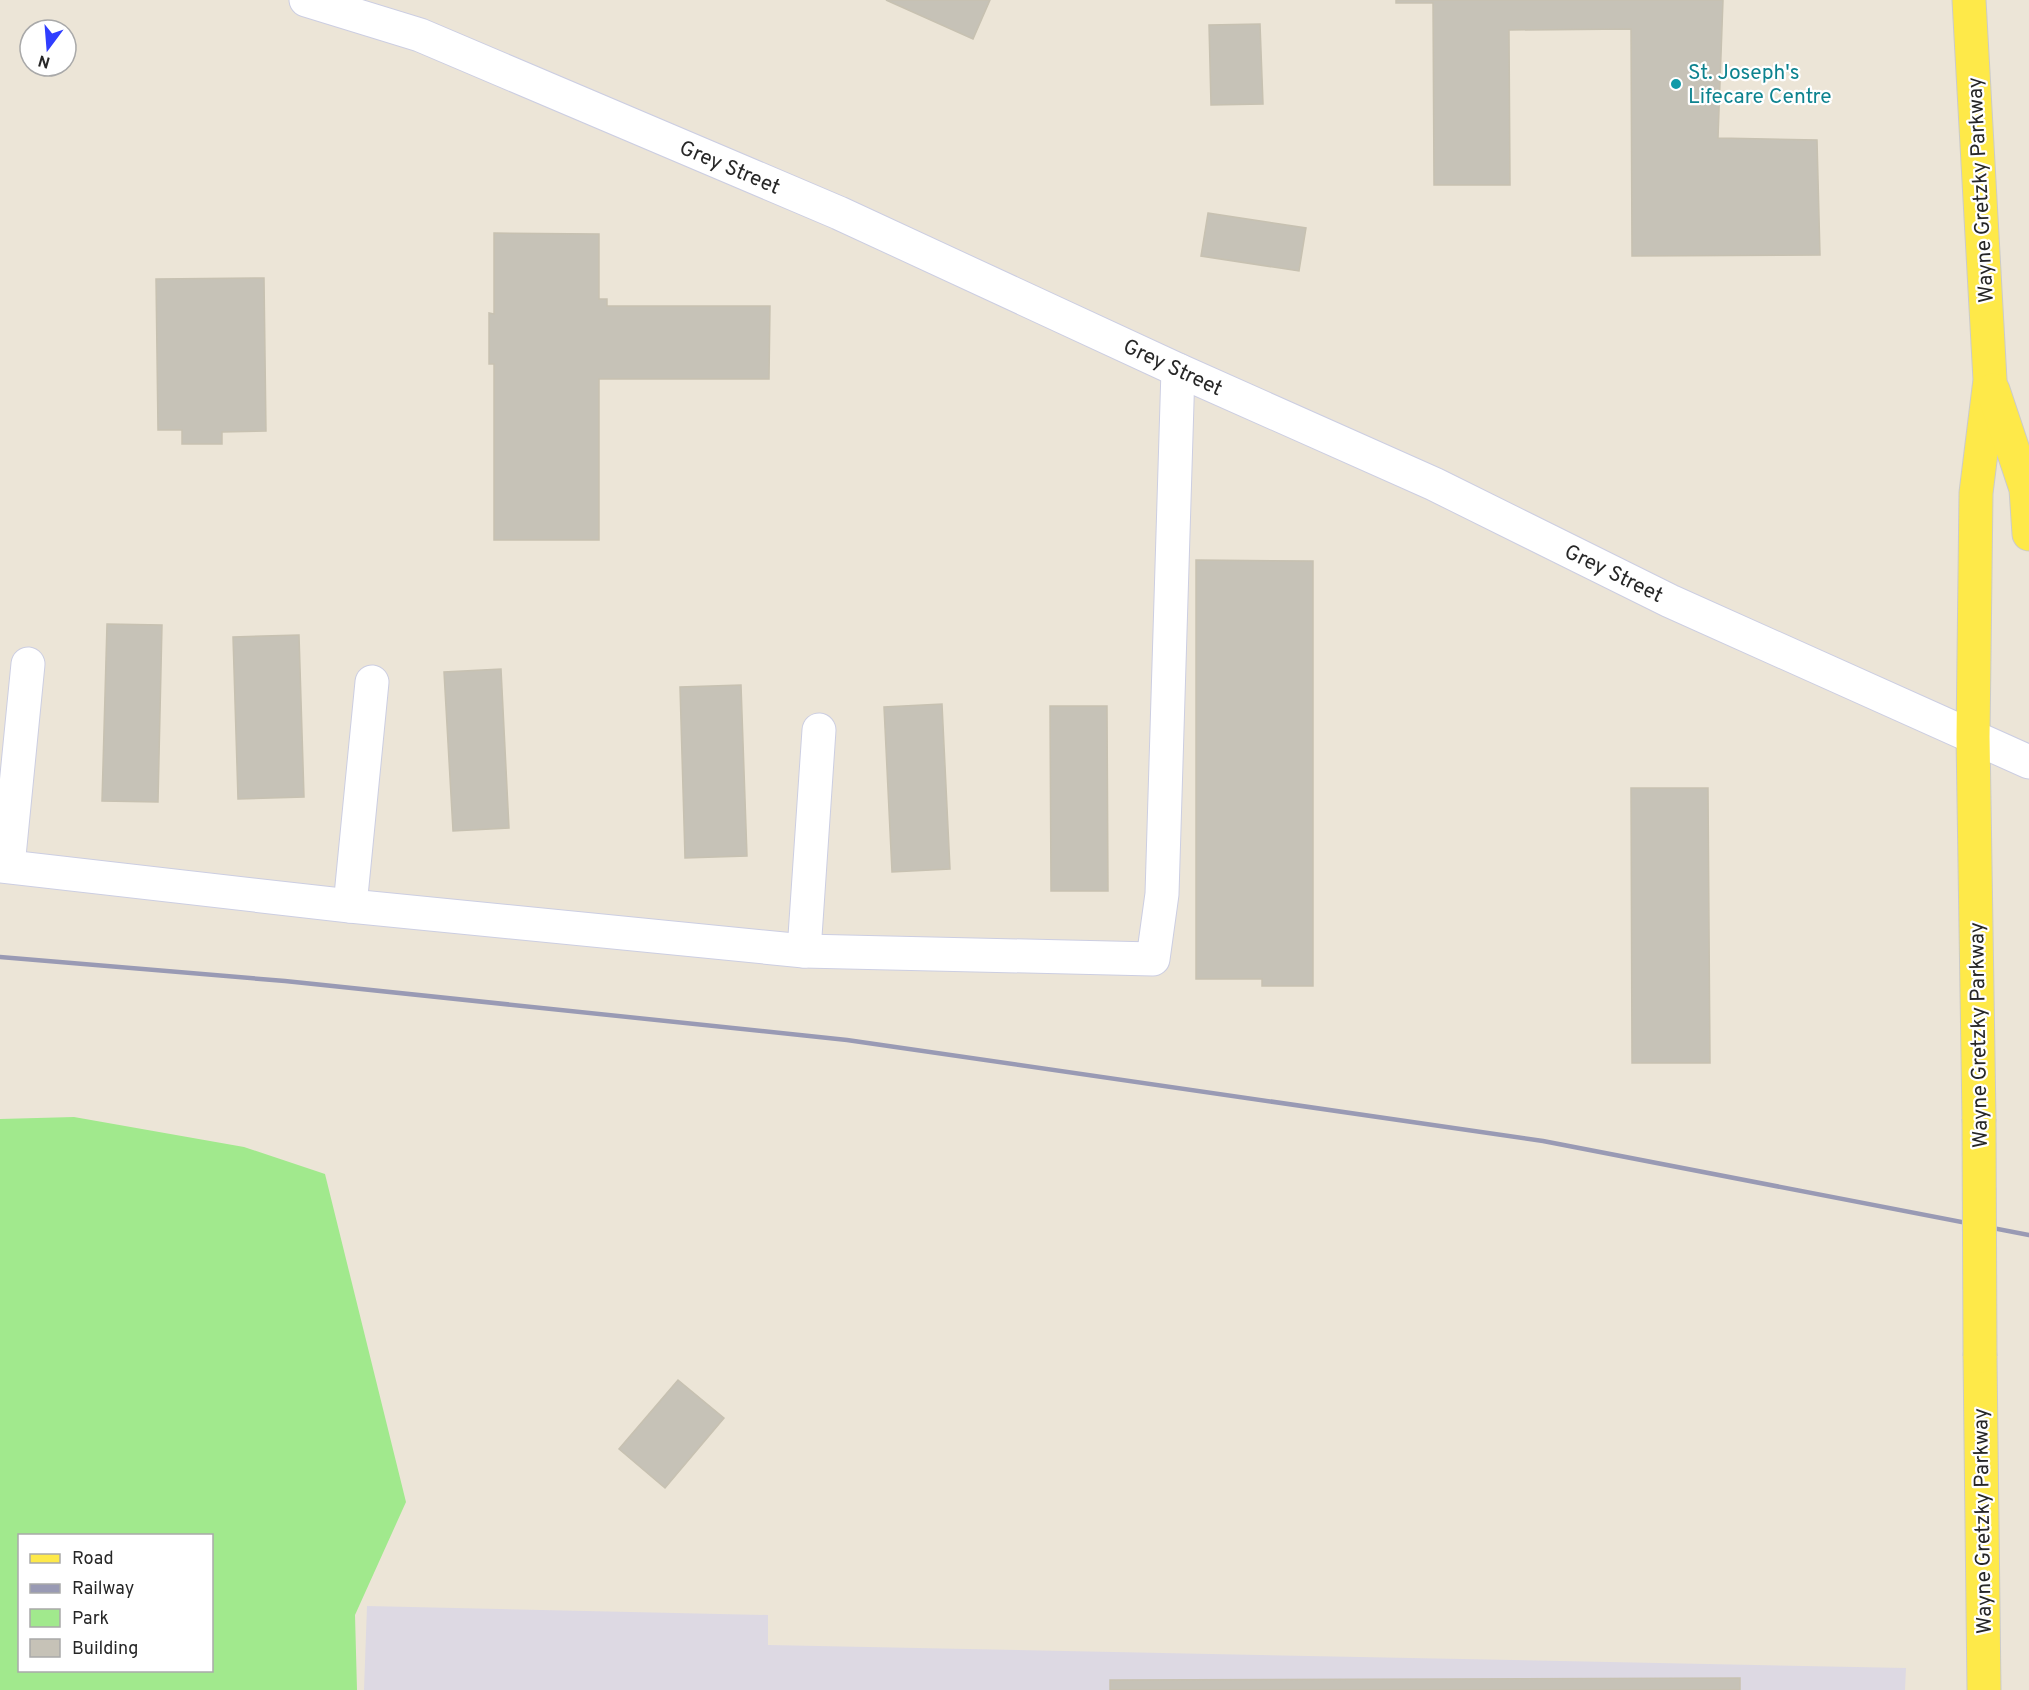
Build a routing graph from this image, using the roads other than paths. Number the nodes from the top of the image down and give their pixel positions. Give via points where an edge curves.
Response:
1 (306, 0) edge
2 (1969, 0) edge
3 (1178, 370) junction
4 (1990, 380) junction
5 (2029, 534) edge
6 (28, 664) dead end
7 (372, 682) dead end
8 (819, 730) dead end
9 (1973, 737) junction
10 (2029, 762) edge
11 (4, 866) edge
12 (350, 906) junction
13 (804, 951) junction
14 (1984, 1690) edge

1 - 3 street, Grey Street via 420,35 840,213
2 - 4 main road, Wayne Gretzky Parkway
3 - 9 street, Grey Street via 1434,484 1670,601
3 - 13 street via 1162,894 1154,959
4 - 5 main road, Wayne Gretzky Parkway via 2026,489
4 - 9 main road, Wayne Gretzky Parkway via 1976,493
6 - 11 street
7 - 12 street
8 - 13 street
9 - 10 street, Grey Street
9 - 14 main road, Wayne Gretzky Parkway, bridge
11 - 12 street
12 - 13 street

